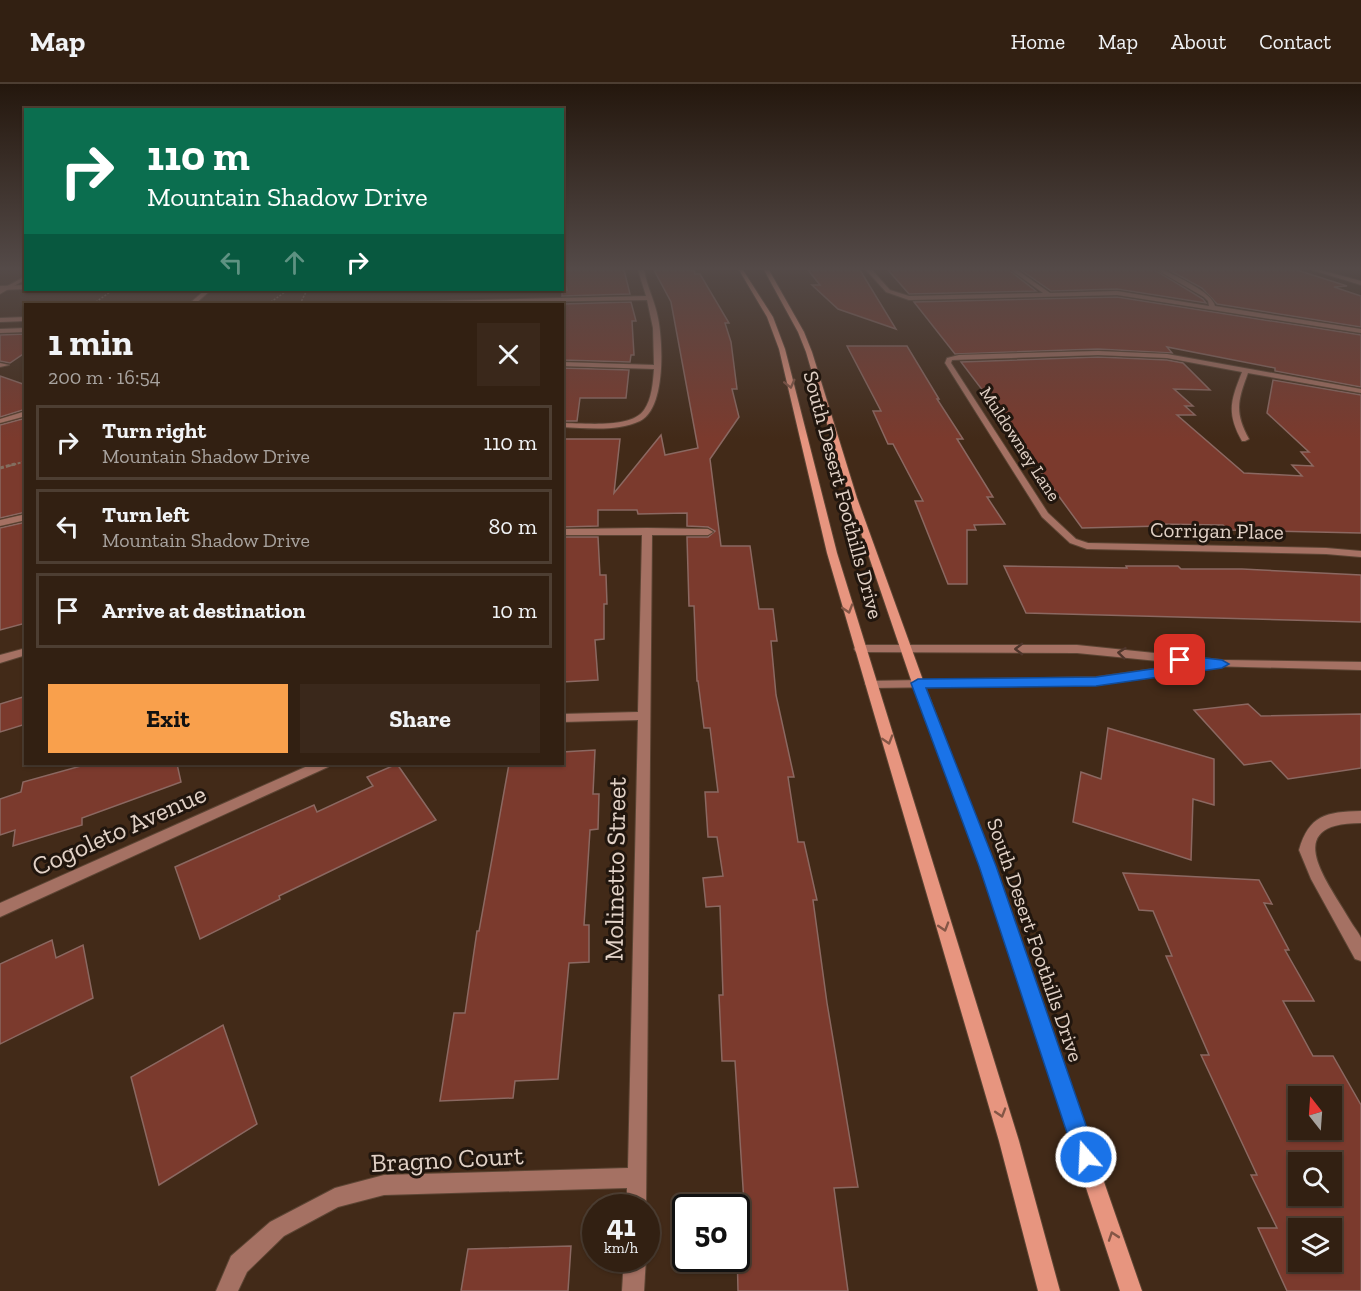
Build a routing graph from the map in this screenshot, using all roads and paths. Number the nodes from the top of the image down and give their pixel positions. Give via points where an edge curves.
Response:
1 (656, 326) edge
2 (773, 326) edge
3 (797, 326) edge
4 (1332, 326) edge
5 (0, 330) edge
6 (24, 330) edge
7 (1361, 331) edge
8 (564, 364) edge
9 (657, 366) junction
10 (1246, 369) junction
11 (1361, 391) edge
12 (24, 414) edge
13 (0, 421) edge
14 (564, 424) edge
15 (1245, 439) dead end
16 (24, 461) edge
17 (0, 468) edge
18 (24, 517) edge
19 (0, 523) edge
20 (647, 531) junction
21 (564, 532) edge
22 (708, 532) dead end
23 (1073, 541) joint
24 (1361, 554) edge
25 (860, 649) junction
26 (905, 649) junction
27 (24, 652) edge
28 (0, 658) edge
29 (1222, 664) junction
30 (1361, 666) edge
31 (918, 683) junction
32 (871, 684) junction
33 (644, 716) junction
34 (564, 718) edge
35 (320, 765) edge
36 (1361, 817) edge
37 (0, 910) edge
38 (1361, 954) edge
39 (638, 1178) junction
40 (637, 1194) edge
41 (634, 1272) edge
42 (227, 1291) edge
43 (633, 1291) edge
44 (1049, 1291) edge
45 (1131, 1291) edge

1 - 9 street
2 -> 25 main road, South Desert Foothills Drive
3 - 26 main road, South Desert Foothills Drive via 805,342
4 - 7 street
5 - 6 street
8 - 9 street
9 - 14 street via 648,411 634,421
10 - 11 street
10 - 15 street via 1234,403 1234,420
10 - 23 street, Muldowney Lane via 1129,353 949,359 1045,515
12 - 13 street
16 - 17 path
18 - 19 street
20 - 21 street
20 - 22 street
20 - 33 street, Molinetto Street
23 - 24 street, Corrigan Place via 1088,546
25 - 26 street
25 - 32 main road, South Desert Foothills Drive
29 -> 26 street via 1077,649
26 - 31 main road, South Desert Foothills Drive
27 - 28 street
29 - 30 street
29 - 31 street via 1096,681
31 - 32 street
45 -> 31 main road, South Desert Foothills Drive via 987,866
32 -> 44 main road, South Desert Foothills Drive via 1009,1140
33 - 34 street
33 - 39 street, Molinetto Street
35 - 37 street, Cogoleto Avenue
36 - 38 street via 1326,821 1312,832 1306,849 1316,875
39 - 40 street, Molinetto Street
39 - 42 street, Bragno Court via 384,1185 335,1198 277,1230 239,1263
41 - 43 street

